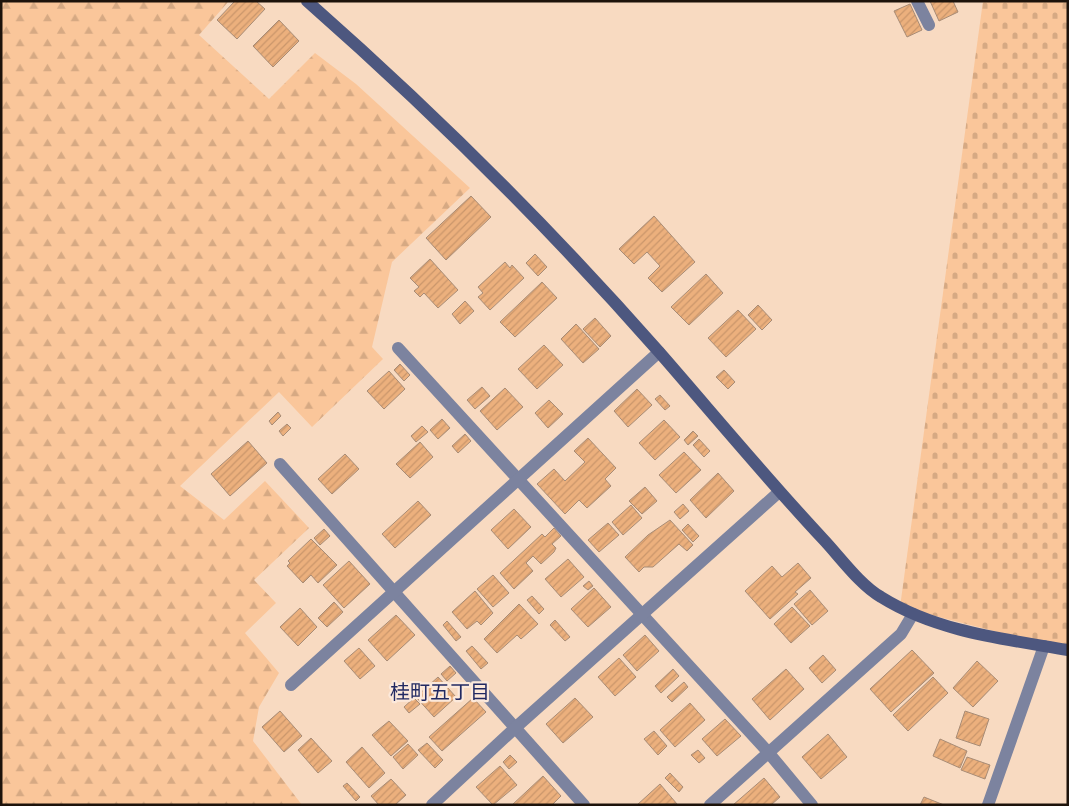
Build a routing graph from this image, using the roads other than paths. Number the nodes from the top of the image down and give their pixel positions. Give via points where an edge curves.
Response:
1 (307, 1) edge
2 (918, 1) edge
3 (929, 25) dead end
4 (398, 348) dead end
5 (659, 352) junction
6 (280, 464) dead end
7 (519, 479) junction
8 (779, 492) junction
9 (393, 591) junction
10 (913, 614) junction
11 (641, 615) junction
12 (1044, 646) junction
13 (1068, 650) edge
14 (291, 685) dead end
15 (515, 728) junction
16 (768, 752) junction
17 (432, 805) edge
18 (584, 805) edge
19 (710, 805) edge
20 (812, 805) edge
21 (988, 805) edge

1 - 5 street via 457,139 533,215
2 - 3 street
4 - 7 street
5 - 7 street
5 - 8 street
6 - 9 street
7 - 9 street
7 - 11 street
8 - 10 street via 878,596
8 - 11 street
9 - 14 street
9 - 15 street
10 - 12 street via 978,635
10 - 16 street via 901,634
11 - 15 street
11 - 16 street
12 - 13 street
12 - 21 street
15 - 17 street
15 - 18 street
16 - 19 street
16 - 20 street

